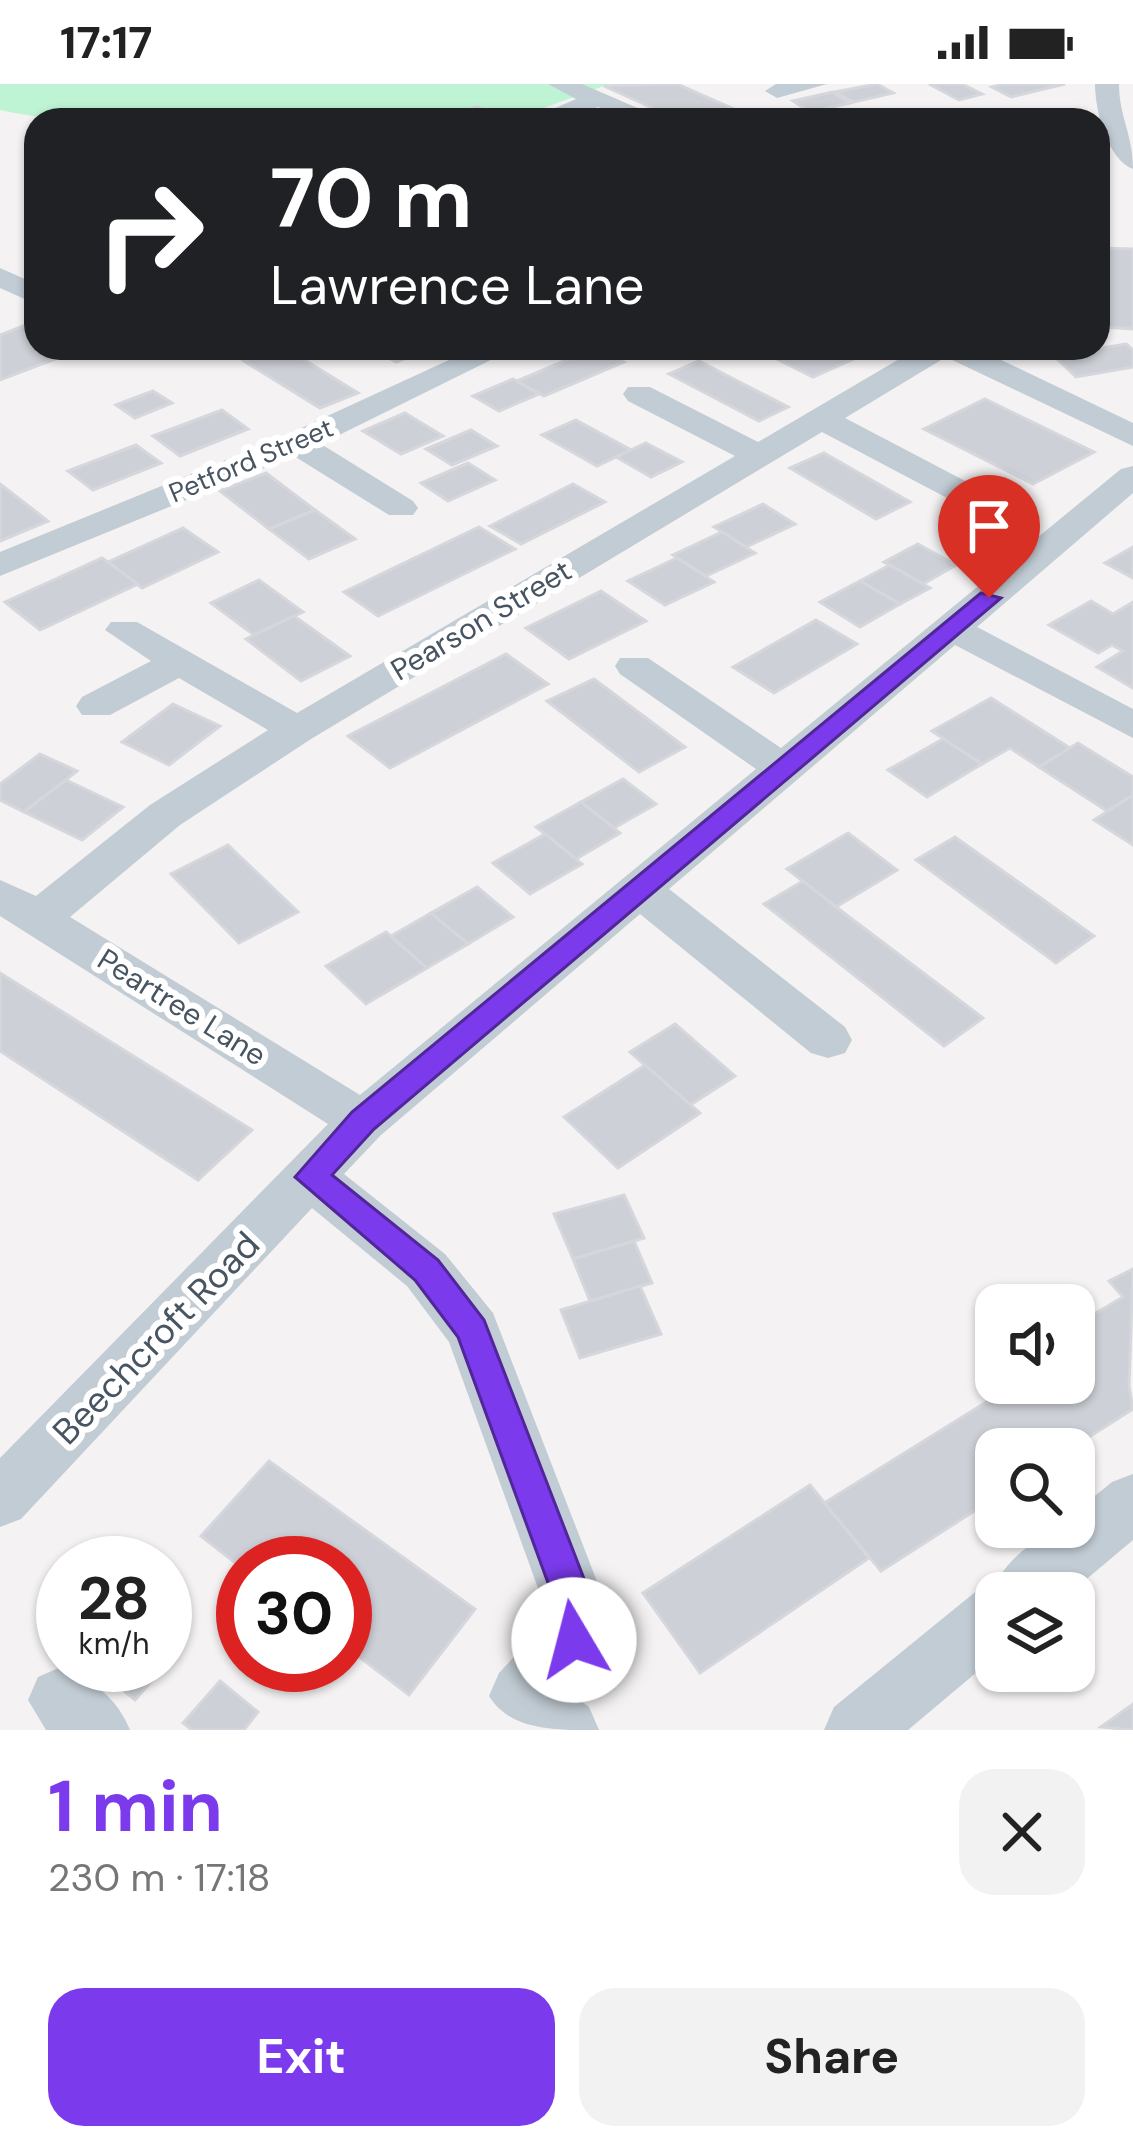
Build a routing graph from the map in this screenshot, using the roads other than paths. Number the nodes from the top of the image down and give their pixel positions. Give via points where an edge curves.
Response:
1 (560, 84) edge
2 (815, 84) edge
3 (777, 91) dead end
4 (601, 98) junction
5 (574, 108) edge
6 (625, 108) edge
7 (1110, 115) edge
8 (1130, 154) edge
9 (472, 360) edge
10 (920, 360) edge
11 (977, 360) edge
12 (639, 394) dead end
13 (821, 418) junction
14 (1133, 436) edge
15 (296, 443) junction
16 (759, 455) junction
17 (1133, 476) edge
18 (978, 501) dead end
19 (401, 508) dead end
20 (0, 565) edge
21 (953, 629) junction
22 (124, 630) dead end
23 (179, 662) junction
24 (634, 666) dead end
25 (96, 706) dead end
26 (1133, 724) edge
27 (297, 730) junction
28 (784, 770) junction
29 (640, 890) junction
30 (20, 907) edge
31 (828, 1040) dead end
32 (363, 1121) junction
33 (311, 1177) junction
34 (0, 1498) edge
35 (1133, 1502) edge
36 (1048, 1572) edge
37 (975, 1632) edge
38 (528, 1719) edge
39 (857, 1730) edge

1 - 4 street
2 - 3 street
4 - 5 street
4 - 6 street
7 - 8 street
9 - 15 street, Petford Street
10 - 13 street, Pearson Street
11 - 14 street
12 - 16 street
13 - 16 street, Pearson Street
13 - 18 street
15 - 19 street
15 - 20 street, Petford Street
16 - 27 street, Pearson Street
17 - 21 street, Beechcroft Road
21 - 26 street
21 - 28 street, Beechcroft Road
22 - 23 street
23 - 25 street
23 - 27 street
24 - 28 street
27 - 30 street, Pearson Street
28 - 29 street, Beechcroft Road
29 - 31 street
29 - 32 street, Beechcroft Road
30 - 32 street, Peartree Lane
32 - 33 street, Beechcroft Road
33 - 34 street, Beechcroft Road
33 - 38 street via 427,1270 472,1330 574,1602 574,1640
35 - 36 street
37 - 39 street

